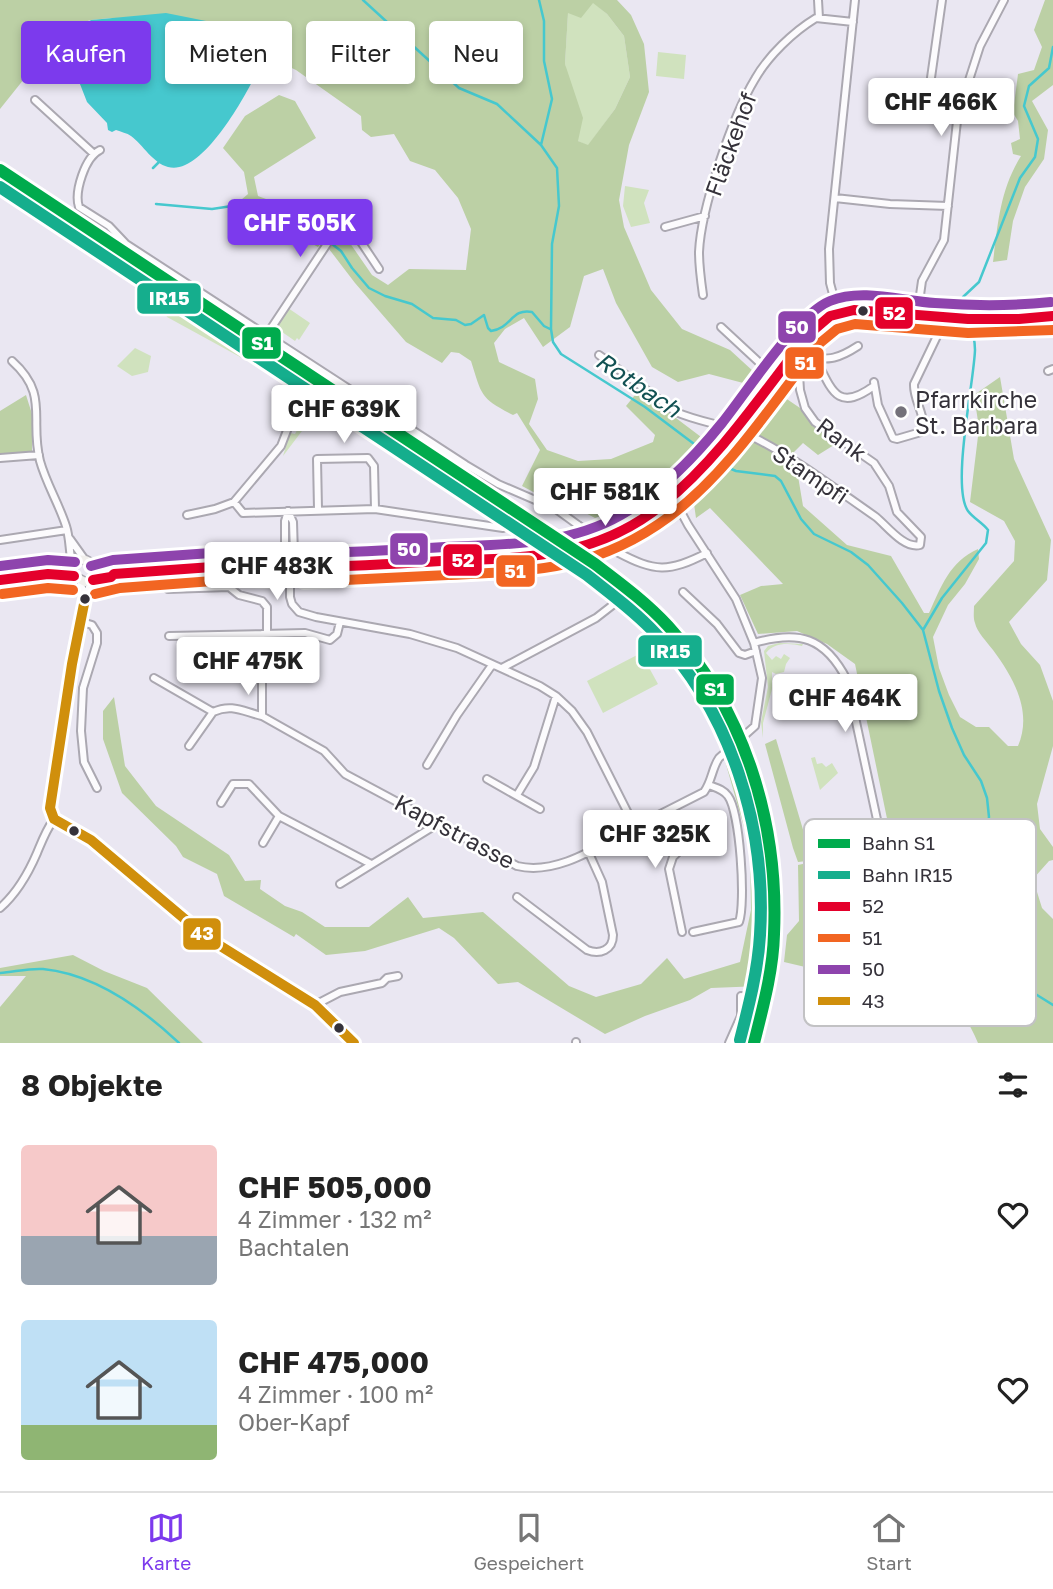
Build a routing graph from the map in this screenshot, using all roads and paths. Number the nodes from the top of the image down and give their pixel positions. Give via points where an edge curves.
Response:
1 (818, 0) edge
2 (855, 0) edge
3 (942, 0) edge
4 (1004, 0) edge
5 (819, 18) junction
6 (853, 22) junction
7 (35, 100) dead end
8 (959, 110) junction
9 (835, 198) junction
10 (947, 206) junction
11 (705, 216) junction
12 (664, 227) dead end
13 (379, 269) dead end
14 (703, 295) dead end
15 (838, 313) junction
16 (917, 316) junction
17 (1053, 316) edge
18 (940, 318) junction
19 (721, 327) dead end
20 (266, 335) junction
21 (858, 346) dead end
22 (598, 355) dead end
23 (796, 356) junction
24 (12, 361) dead end
25 (817, 361) junction
26 (772, 381) junction
27 (300, 397) dead end
28 (39, 455) junction
29 (0, 458) edge
30 (673, 496) junction
31 (234, 502) junction
32 (318, 509) junction
33 (375, 509) junction
34 (288, 511) junction
35 (187, 515) dead end
36 (877, 518) joint
37 (503, 528) dead end
38 (68, 534) junction
39 (0, 540) edge
40 (707, 554) junction
41 (290, 555) junction
42 (85, 560) junction
43 (72, 564) junction
44 (278, 567) junction
45 (303, 568) junction
46 (94, 569) junction
47 (48, 574) junction
48 (114, 574) junction
49 (77, 578) junction
50 (0, 580) edge
51 (290, 580) junction
52 (92, 581) junction
53 (168, 589) dead end
54 (683, 592) dead end
55 (85, 599) junction
56 (614, 604) dead end
57 (82, 622) junction
58 (340, 622) junction
59 (265, 634) junction
60 (169, 636) dead end
61 (755, 647) junction
62 (492, 665) junction
63 (502, 668) junction
64 (154, 678) dead end
65 (556, 696) junction
66 (213, 712) junction
67 (262, 716) junction
68 (189, 746) dead end
69 (427, 765) dead end
70 (487, 779) dead end
71 (709, 785) junction
72 (97, 788) dead end
73 (517, 795) junction
74 (221, 803) dead end
75 (540, 809) dead end
76 (670, 810) junction
77 (279, 816) junction
78 (54, 819) junction
79 (877, 819) edge
80 (439, 823) junction
81 (635, 827) junction
82 (263, 843) dead end
83 (588, 851) junction
84 (371, 864) junction
85 (340, 884) dead end
86 (517, 897) dead end
87 (0, 908) edge
88 (682, 932) dead end
89 (693, 932) dead end
90 (398, 976) dead end
91 (741, 996) dead end
92 (315, 1005) junction
93 (354, 1043) edge
94 (729, 1043) edge

1 - 5 street
2 - 6 street
3 - 8 street via 927,106
4 - 8 street via 980,46
5 - 6 street
5 - 11 street, Fläckehof via 772,56 755,78 721,159
6 - 9 street
7 - 20 street via 97,152 89,159 77,195 79,207 109,226 125,244
8 - 10 street
9 - 10 street
9 - 15 street via 828,268
10 - 16 street via 944,240 922,281
11 - 12 street, Fläckehof
11 - 14 street via 699,251
13 - 20 street via 352,230 335,232
15 - 16 main road
15 - 23 main road via 818,325
16 - 18 main road
17 - 18 main road
18 - 25 street via 939,332 914,384 923,421 920,432 897,439 891,436 874,384 854,398 842,398
19 - 26 street
20 - 40 street, bridge via 466,465 556,509 617,552 662,569
21 - 25 street
22 - 36 street, Stampfi via 676,412 751,436
23 - 25 street
23 - 26 main road
23 - 36 street, Rank via 805,408 815,422 874,463 889,486 897,512 921,537 920,545 908,543
24 - 28 street via 27,376 35,395
26 - 30 main road, bridge via 714,456
27 - 31 street via 281,446
28 - 29 street
28 - 38 street
30 - 40 street
30 - 45 main road via 622,531 567,552
31 - 34 street via 243,513
31 - 35 street
32 - 33 street
32 - 33 street via 317,459 368,458 374,466
32 - 34 street
33 - 37 street
34 - 41 street
38 - 39 street
38 - 42 street
38 - 43 street
40 - 61 street via 736,599
41 - 44 main road via 280,560
41 - 45 main road via 301,560
42 - 43 main road
42 - 46 main road
43 - 47 main road
43 - 49 main road
44 - 48 main road
44 - 51 main road via 279,575
45 - 51 main road
46 - 48 main road
46 - 52 main road
47 - 49 main road
47 - 50 main road
48 - 52 main road
49 - 52 main road
49 - 55 street
51 - 58 street via 292,604 299,611
52 - 55 street
53 - 59 street via 229,587 262,601 267,607
54 - 61 street via 739,653 745,655
55 - 57 street
56 - 63 street
57 - 72 street via 97,633 83,688 81,749
57 - 78 street via 53,786 50,808
58 - 59 street via 330,640 305,633
58 - 62 street via 433,640
59 - 60 street
59 - 67 street
61 - 71 street, Kapfstrasse via 762,688 755,726 715,764
61 - 79 street via 782,636 810,640 833,656 847,680
62 - 63 street
62 - 69 street
63 - 65 street
64 - 66 street
65 - 73 street via 534,766
65 - 81 street via 579,719
66 - 67 street, Kapfstrasse via 232,707
66 - 68 street
67 - 80 street, Kapfstrasse via 322,749 345,774
70 - 73 street
71 - 76 street, Kapfstrasse
71 - 89 street via 729,797 735,818 741,916 738,922
73 - 75 street
74 - 77 street via 229,787 243,782
76 - 81 street, Kapfstrasse
76 - 88 street via 689,824 695,836 673,857 669,869
77 - 82 street
77 - 84 street
78 - 87 street via 21,884
78 - 92 street via 91,840 206,937
80 - 83 street, Kapfstrasse via 512,864 530,869 551,868
80 - 84 street
81 - 83 street, Kapfstrasse
83 - 86 street via 602,882 613,935 606,950 587,950
84 - 85 street
90 - 92 street via 340,992
91 - 94 street via 741,1016
92 - 93 street

